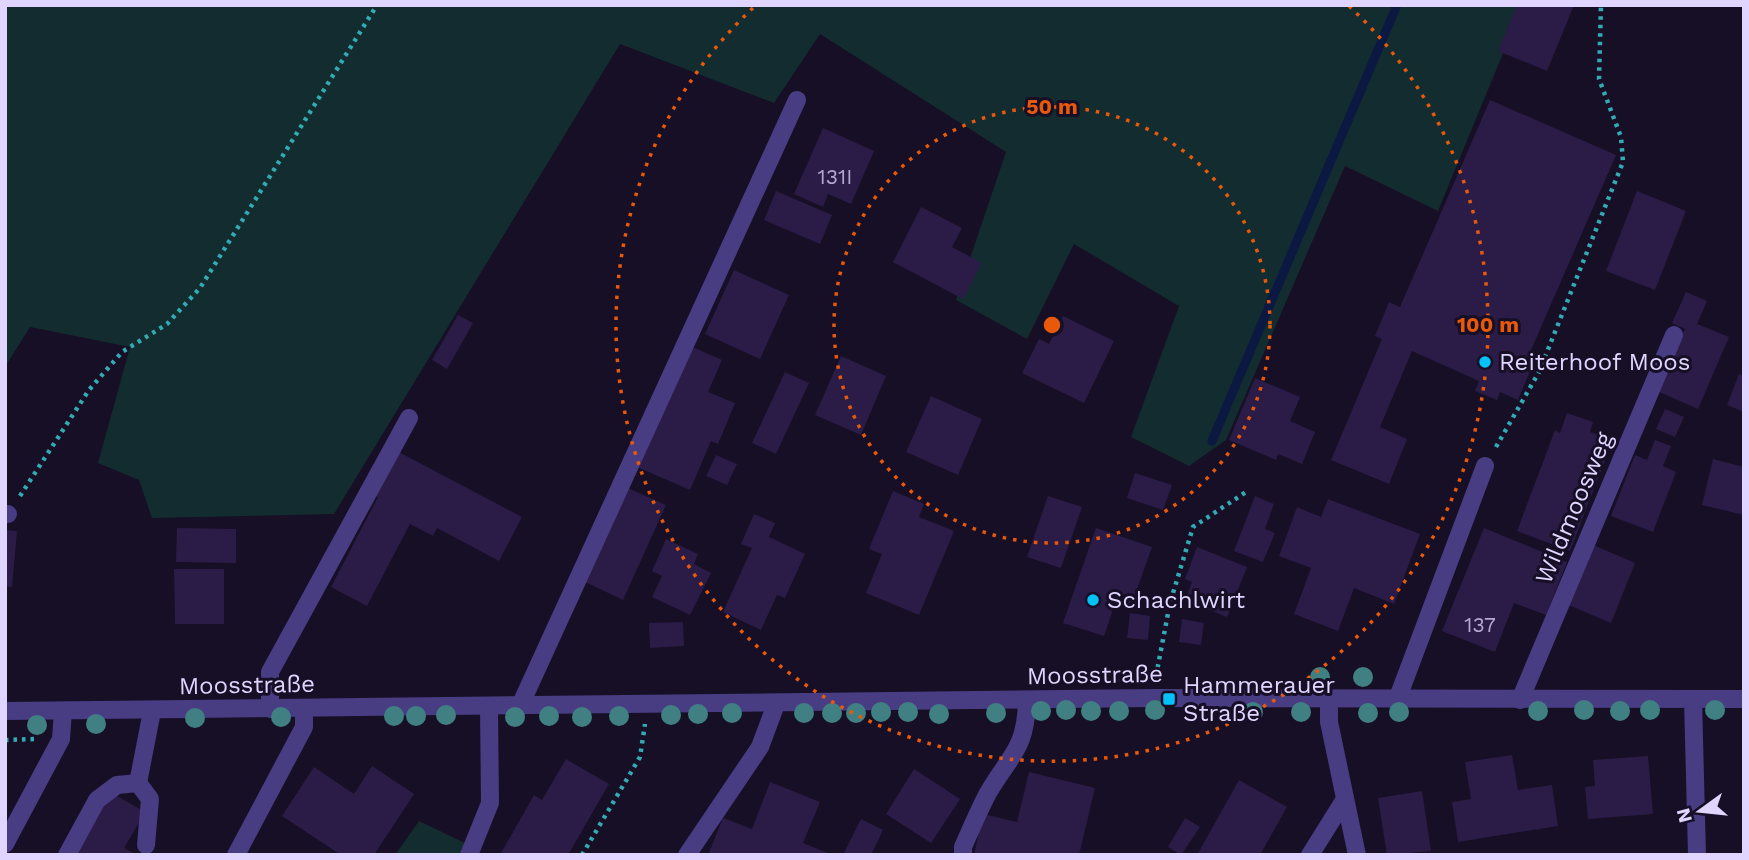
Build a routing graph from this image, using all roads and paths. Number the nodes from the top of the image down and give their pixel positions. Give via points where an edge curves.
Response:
1 (377, 5) edge
2 (1601, 5) edge
3 (797, 100) dead end
4 (1674, 335) dead end
5 (409, 418) dead end
6 (1485, 466) joint
7 (1249, 490) dead end
8 (7, 514) edge
9 (1155, 698) junction
10 (1329, 699) junction
11 (1693, 699) junction
12 (1744, 699) edge
13 (1027, 700) junction
14 (1396, 700) junction
15 (1520, 701) junction
16 (776, 704) junction
17 (643, 706) junction
18 (489, 708) junction
19 (519, 708) junction
20 (270, 709) junction
21 (304, 709) junction
22 (5, 711) edge
23 (63, 711) junction
24 (152, 711) junction
25 (138, 783) junction
26 (1345, 799) junction
27 (5, 844) edge
28 (146, 845) dead end
29 (67, 855) edge
30 (236, 855) edge
31 (469, 855) edge
32 (582, 855) edge
33 (687, 855) edge
34 (963, 855) edge
35 (1310, 855) edge
36 (1357, 855) edge
37 (1697, 855) edge

1 - 8 path via 200,288 167,324 122,352 89,390
2 - 6 path via 1599,79 1621,137 1623,162 1539,372
3 - 19 street
4 - 15 street, Wildmoosweg
5 - 20 street via 270,673
6 - 14 street
7 - 9 path via 1193,527 1170,603
9 - 10 street, Moosstraße
9 - 13 street, Moosstraße
10 - 14 street, Moosstraße
10 - 26 street via 1329,722
11 - 12 street, Moosstraße
11 - 15 street, Moosstraße
11 - 37 street
13 - 16 street, Moosstraße
13 - 34 street via 1023,738 988,793
14 - 15 street, Moosstraße
16 - 17 street, Moosstraße
16 - 33 street via 762,738
17 - 19 street, Moosstraße
17 - 32 path via 640,757
18 - 19 street, Moosstraße
18 - 21 street, Moosstraße
18 - 31 street via 490,803
20 - 21 street, Moosstraße
20 - 24 street, Moosstraße
21 - 30 street via 304,727
22 - 23 street, Moosstraße
23 - 24 street, Moosstraße
23 - 27 street via 61,739
24 - 25 street
25 - 28 street via 150,799
25 - 29 street via 117,785 97,800
26 - 35 street
26 - 36 street

